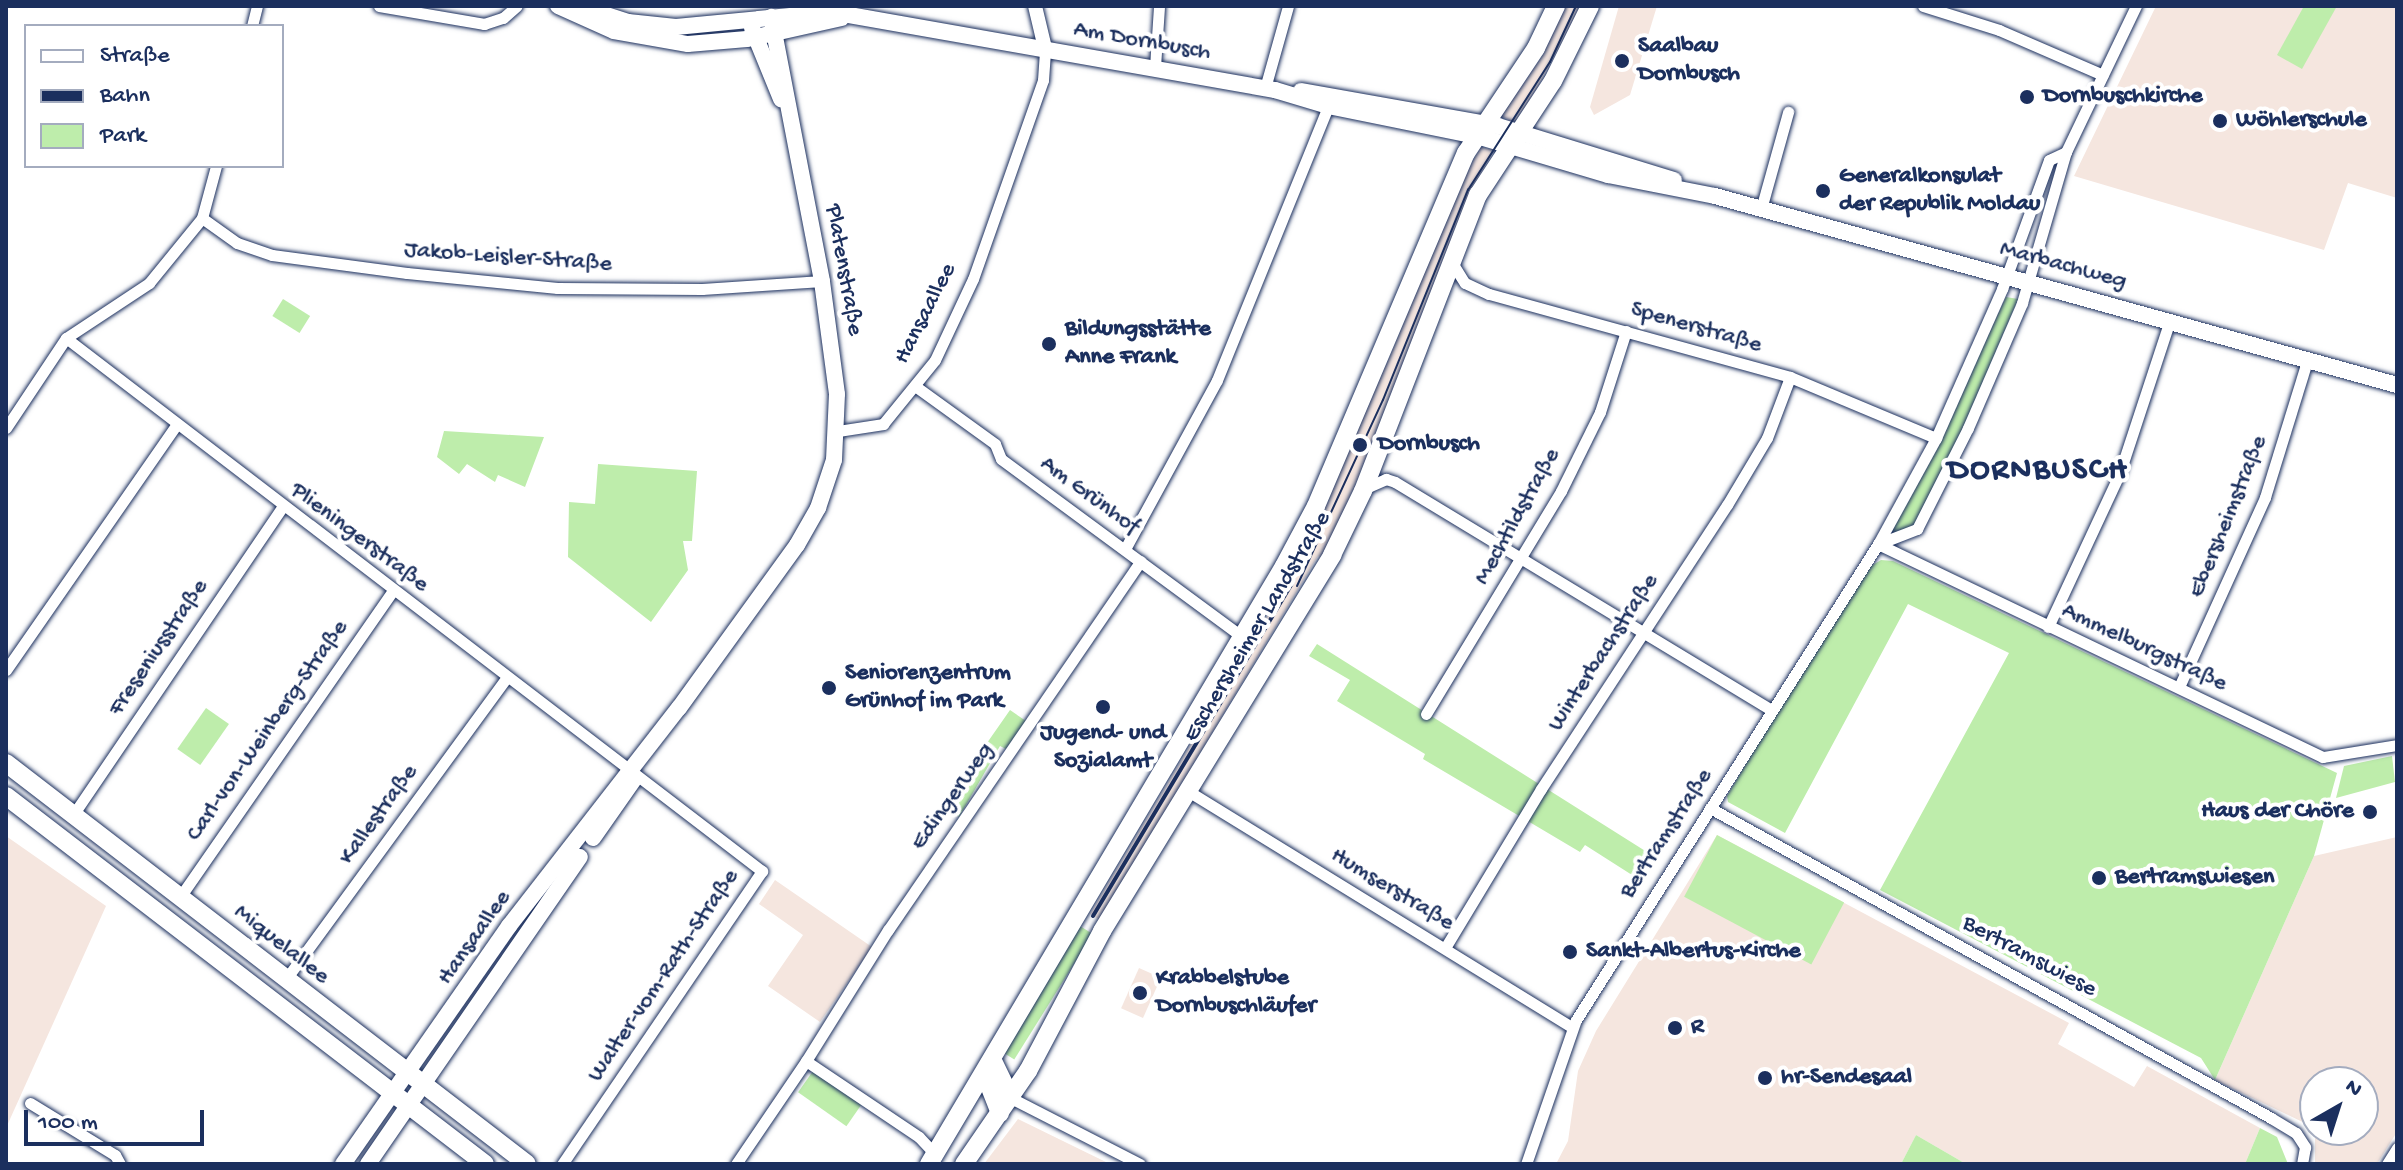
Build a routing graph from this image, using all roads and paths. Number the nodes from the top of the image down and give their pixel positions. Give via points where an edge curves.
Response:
1 (379, 6) edge
2 (517, 6) edge
3 (558, 6) edge
4 (579, 6) edge
5 (1035, 6) edge
6 (1159, 6) edge
7 (1288, 6) edge
8 (1556, 6) edge
9 (1590, 6) edge
10 (1923, 6) edge
11 (2136, 6) edge
12 (748, 12) edge
13 (771, 19) edge
14 (755, 37) junction
15 (1045, 48) junction
16 (1155, 67) junction
17 (2103, 75) junction
18 (1270, 89) junction
19 (1328, 106) junction
20 (1788, 112) dead end
21 (789, 118) junction
22 (1481, 130) junction
23 (1514, 139) junction
24 (2066, 152) junction
25 (215, 168) edge
26 (1761, 209) junction
27 (202, 218) junction
28 (1451, 260) junction
29 (2007, 275) junction
30 (2027, 280) junction
31 (822, 281) junction
32 (2170, 320) junction
33 (1626, 331) junction
34 (66, 338) junction
35 (2308, 358) junction
36 (1790, 377) junction
37 (2397, 385) edge
38 (915, 386) junction
39 (177, 424) junction
40 (6, 428) edge
41 (838, 431) junction
42 (1936, 438) junction
43 (1363, 491) junction
44 (282, 508) junction
45 (1878, 544) junction
46 (1125, 549) junction
47 (1522, 560) junction
48 (1141, 561) junction
49 (393, 591) junction
50 (2048, 627) junction
51 (1644, 632) junction
52 (1242, 637) junction
53 (6, 670) edge
54 (507, 677) junction
55 (2179, 687) junction
56 (1772, 710) junction
57 (1426, 714) dead end
58 (2397, 745) edge
59 (6, 763) edge
60 (631, 775) junction
61 (1188, 791) junction
62 (6, 796) edge
63 (1710, 808) junction
64 (73, 815) junction
65 (180, 897) junction
66 (1445, 948) junction
67 (286, 979) junction
68 (1572, 1027) junction
69 (806, 1061) junction
70 (989, 1068) junction
71 (407, 1072) junction
72 (423, 1084) junction
73 (393, 1090) junction
74 (995, 1100) junction
75 (30, 1103) dead end
76 (409, 1105) junction
77 (2397, 1148) edge
78 (932, 1159) edge
79 (120, 1164) edge
80 (343, 1164) edge
81 (368, 1164) edge
82 (485, 1164) edge
83 (527, 1164) edge
84 (562, 1164) edge
85 (736, 1164) edge
86 (964, 1164) edge
87 (1140, 1164) edge
88 (1526, 1164) edge
89 (2302, 1164) edge
90 (2387, 1164) edge

1 - 2 street via 484,24
3 - 14 main road via 614,31 660,41 688,44
4 - 12 main road via 654,25
5 - 15 street
6 - 16 street
7 - 18 street
8 - 22 main road, Eschersheimer Landstraße via 1536,48
9 - 23 main road, Eschersheimer Landstraße via 1564,62
10 - 17 street via 1999,30
11 - 17 street
12 - 13 main road
12 - 14 main road, Platenstraße
13 - 14 main road
13 - 15 main road, Am Dornbusch via 824,11
13 - 21 main road, Platenstraße
14 - 21 main road, Platenstraße
15 - 16 main road, Am Dornbusch
15 - 38 street, Hansaallee via 1043,80 973,279 935,360
16 - 18 main road, Am Dornbusch
17 - 24 street
18 - 19 main road, Am Dornbusch
18 - 22 main road, Am Dornbusch via 1325,93
19 - 22 main road, Am Dornbusch
19 - 46 street via 1217,380
20 - 26 street
21 - 31 main road, Platenstraße
22 - 23 main road, Marbachweg
22 - 52 main road, Eschersheimer Landstraße via 1452,182 1316,506
23 - 26 main road, Marbachweg via 1608,175
23 - 28 main road, Eschersheimer Landstraße via 1478,195
24 - 29 street, Bertramstraße via 2049,160
24 - 30 street
25 - 27 street
26 - 29 main road, Marbachweg
27 - 31 street, Jakob-Leisler-Straße via 237,243 272,255 407,273 557,288 702,289
27 - 34 street via 149,283
28 - 33 street, Spenerstraße via 1458,276 1475,288
28 - 43 main road, Eschersheimer Landstraße
29 - 30 main road, Marbachweg
29 - 42 street, Bertramstraße
30 - 32 main road, Marbachweg
30 - 45 street via 2005,346 1917,529
31 - 41 main road, Platenstraße
32 - 35 main road, Marbachweg
32 - 50 street via 2119,475
33 - 36 street, Spenerstraße
33 - 47 street, Mechtildstraße via 1600,412
34 - 39 street, Plieningerstraße
34 - 40 street
35 - 37 main road, Marbachweg
35 - 55 street, Ebersheimstraße via 2265,497
36 - 42 street, Spenerstraße
36 - 51 street, Winterbachstraße via 1767,438
38 - 41 street, Hansaallee via 883,424
38 - 46 street, Am Grünhof via 995,444 1001,459
39 - 44 street, Plieningerstraße
39 - 53 street
41 - 60 main road, Hansaallee via 829,479 797,545
42 - 45 street, Bertramstraße
43 - 47 street via 1376,481 1395,482
43 - 61 main road, Eschersheimer Landstraße via 1332,555
44 - 49 street, Plieningerstraße
44 - 64 street, Freseniusstraße
45 - 50 street, Ammelburgstraße
45 - 56 street, Bertramstraße
46 - 48 street, Am Grünhof
47 - 51 street
47 - 57 street, Mechtildstraße
48 - 52 street, Am Grünhof
48 - 69 street, Edingerweg via 888,930
49 - 54 street, Plieningerstraße
49 - 65 street, Carl-von-Weinberg-Straße
50 - 55 street, Ammelburgstraße
51 - 56 street
51 - 66 street, Winterbachstraße
52 - 70 main road, Eschersheimer Landstraße
54 - 60 street, Plieningerstraße
54 - 67 street, Kallestraße
55 - 58 street, Ammelburgstraße via 2323,757
56 - 63 street, Bertramstraße
59 - 64 main road, Miquelallee
60 - 71 main road, Hansaallee via 509,926
60 - 72 main road, Hansaallee
60 - 84 street, Walter-vom-Rath-Straße via 762,871
61 - 66 street, Humserstraße
61 - 74 main road, Eschersheimer Landstraße
62 - 73 main road, Miquelallee
63 - 68 street, Bertramstraße
63 - 89 street, Bertramswiese via 2284,1125 2305,1147
64 - 65 main road, Miquelallee
65 - 67 main road, Miquelallee
66 - 68 street, Humserstraße
67 - 71 main road, Miquelallee
68 - 88 street, Bertramstraße
69 - 78 street via 922,1139
69 - 85 street, Edingerweg
70 - 74 main road
70 - 74 main road, Eschersheimer Landstraße
71 - 72 main road, Miquelallee
71 - 73 main road, Hansaallee
72 - 76 main road, Hansaallee
72 - 83 main road, Miquelallee
73 - 76 main road, Miquelallee
73 - 80 main road, Hansaallee
74 - 78 main road, Eschersheimer Landstraße
74 - 86 main road, Eschersheimer Landstraße
74 - 87 street
75 - 79 street via 115,1155
76 - 81 main road, Hansaallee
76 - 82 main road, Miquelallee
77 - 90 street

